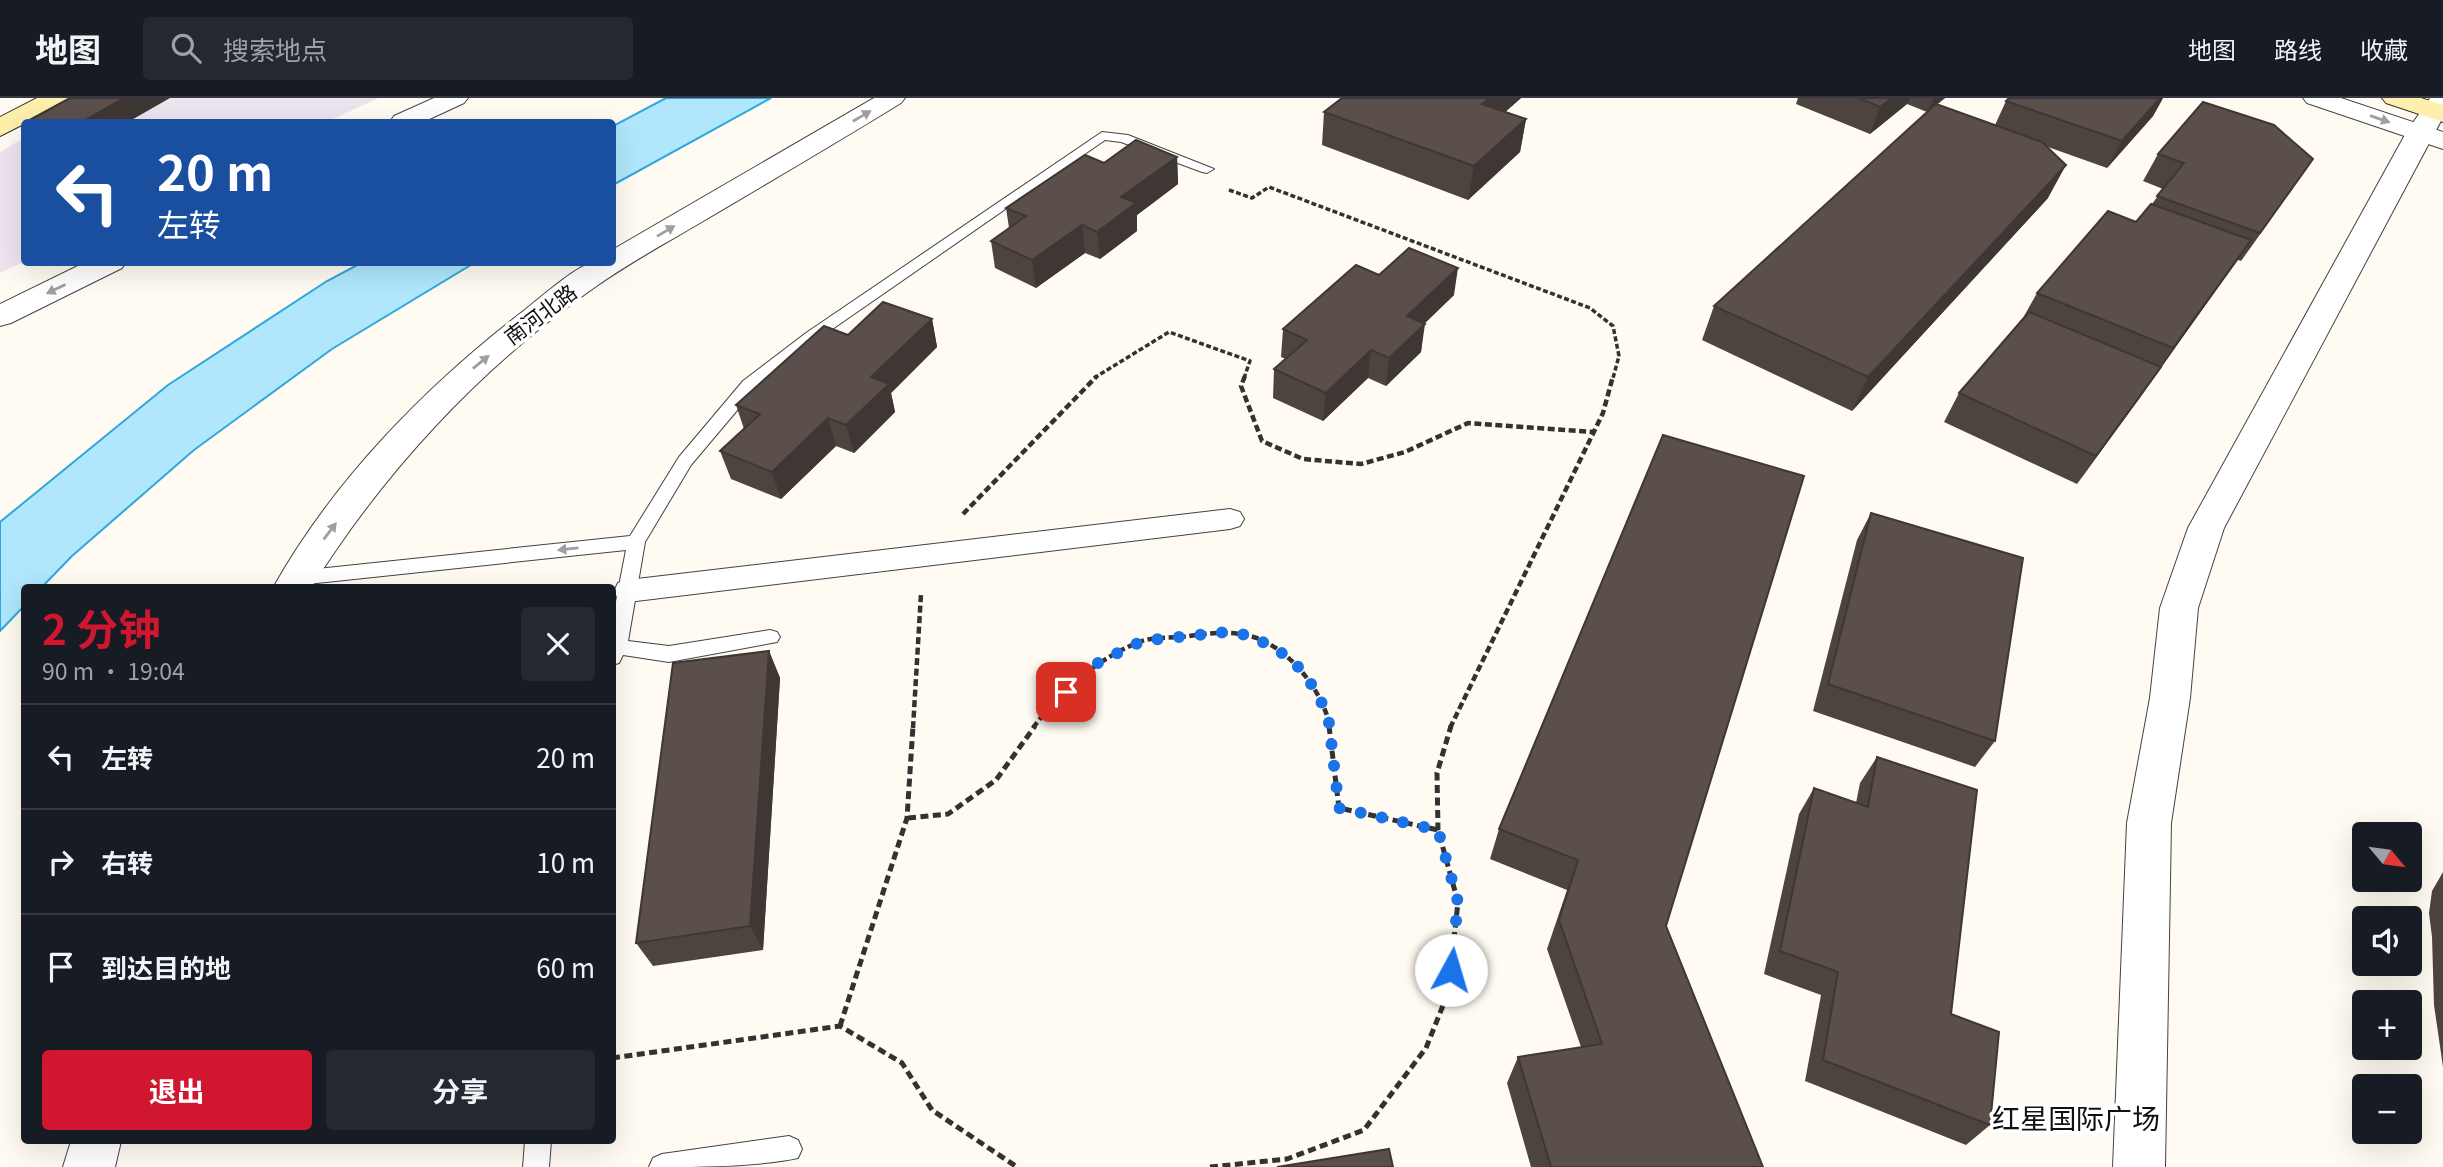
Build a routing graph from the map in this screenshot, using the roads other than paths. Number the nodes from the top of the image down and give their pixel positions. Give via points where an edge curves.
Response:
1 (56, 98) edge
2 (454, 98) edge
3 (892, 98) edge
4 (2316, 98) edge
5 (2395, 98) edge
6 (409, 119) edge
7 (2436, 119) edge
8 (0, 128) edge
9 (1207, 169) dead end
10 (616, 262) edge
11 (103, 266) edge
12 (610, 266) edge
13 (0, 316) edge
14 (1230, 519) dead end
15 (636, 542) junction
16 (295, 583) edge
17 (628, 591) junction
18 (770, 637) dead end
19 (616, 642) edge
20 (616, 650) edge
21 (95, 1144) edge
22 (538, 1144) edge
23 (789, 1150) dead end
24 (89, 1167) edge
25 (536, 1167) edge
26 (662, 1167) edge
27 (2139, 1167) edge

1 - 8 main road
2 - 6 street
10 -> 3 street, 南河北路
4 -> 7 street
5 - 7 main road
7 - 27 street via 2206,528 2179,608 2170,698 2149,823
9 - 15 lane via 1123,138 1101,136 812,336 749,385 685,461
11 -> 13 street
16 -> 12 street, 南河北路 via 389,454 475,366 562,297
14 - 17 street
15 -> 16 lane
15 - 17 lane
17 - 19 lane
18 - 20 lane via 669,654
21 - 24 street
22 - 25 lane
23 - 26 lane

